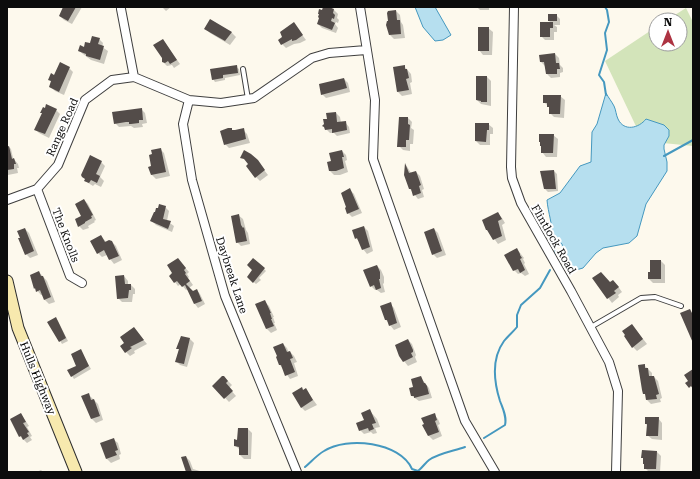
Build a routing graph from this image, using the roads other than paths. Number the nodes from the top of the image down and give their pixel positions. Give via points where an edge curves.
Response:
1 (360, 7) edge
2 (514, 7) edge
3 (121, 9) dead end
4 (366, 50) junction
5 (243, 69) dead end
6 (134, 77) junction
7 (248, 99) junction
8 (189, 100) junction
9 (37, 189) junction
10 (7, 200) edge
11 (7, 281) edge
12 (82, 283) dead end
13 (681, 306) dead end
14 (590, 327) junction
15 (76, 472) edge
16 (297, 472) edge
17 (495, 472) edge
18 (616, 472) edge

1 - 4 street
2 - 14 street, Flintlock Road via 512,178 521,203
3 - 6 street
4 - 7 street via 329,53 312,58 254,98
4 - 17 street via 375,100 373,159 465,422
5 - 7 lane
6 - 8 street
6 - 9 street, Range Road via 112,80 85,100 58,165
7 - 8 street via 221,103
8 - 16 street, Daybreak Lane via 183,124 192,180 225,296
9 - 10 street, Range Road
9 - 12 street, The Knolls via 70,276
11 - 15 street, Hulls Highway via 18,328
13 - 14 lane via 655,296 648,296
14 - 18 street, Flintlock Road via 609,362 618,391

